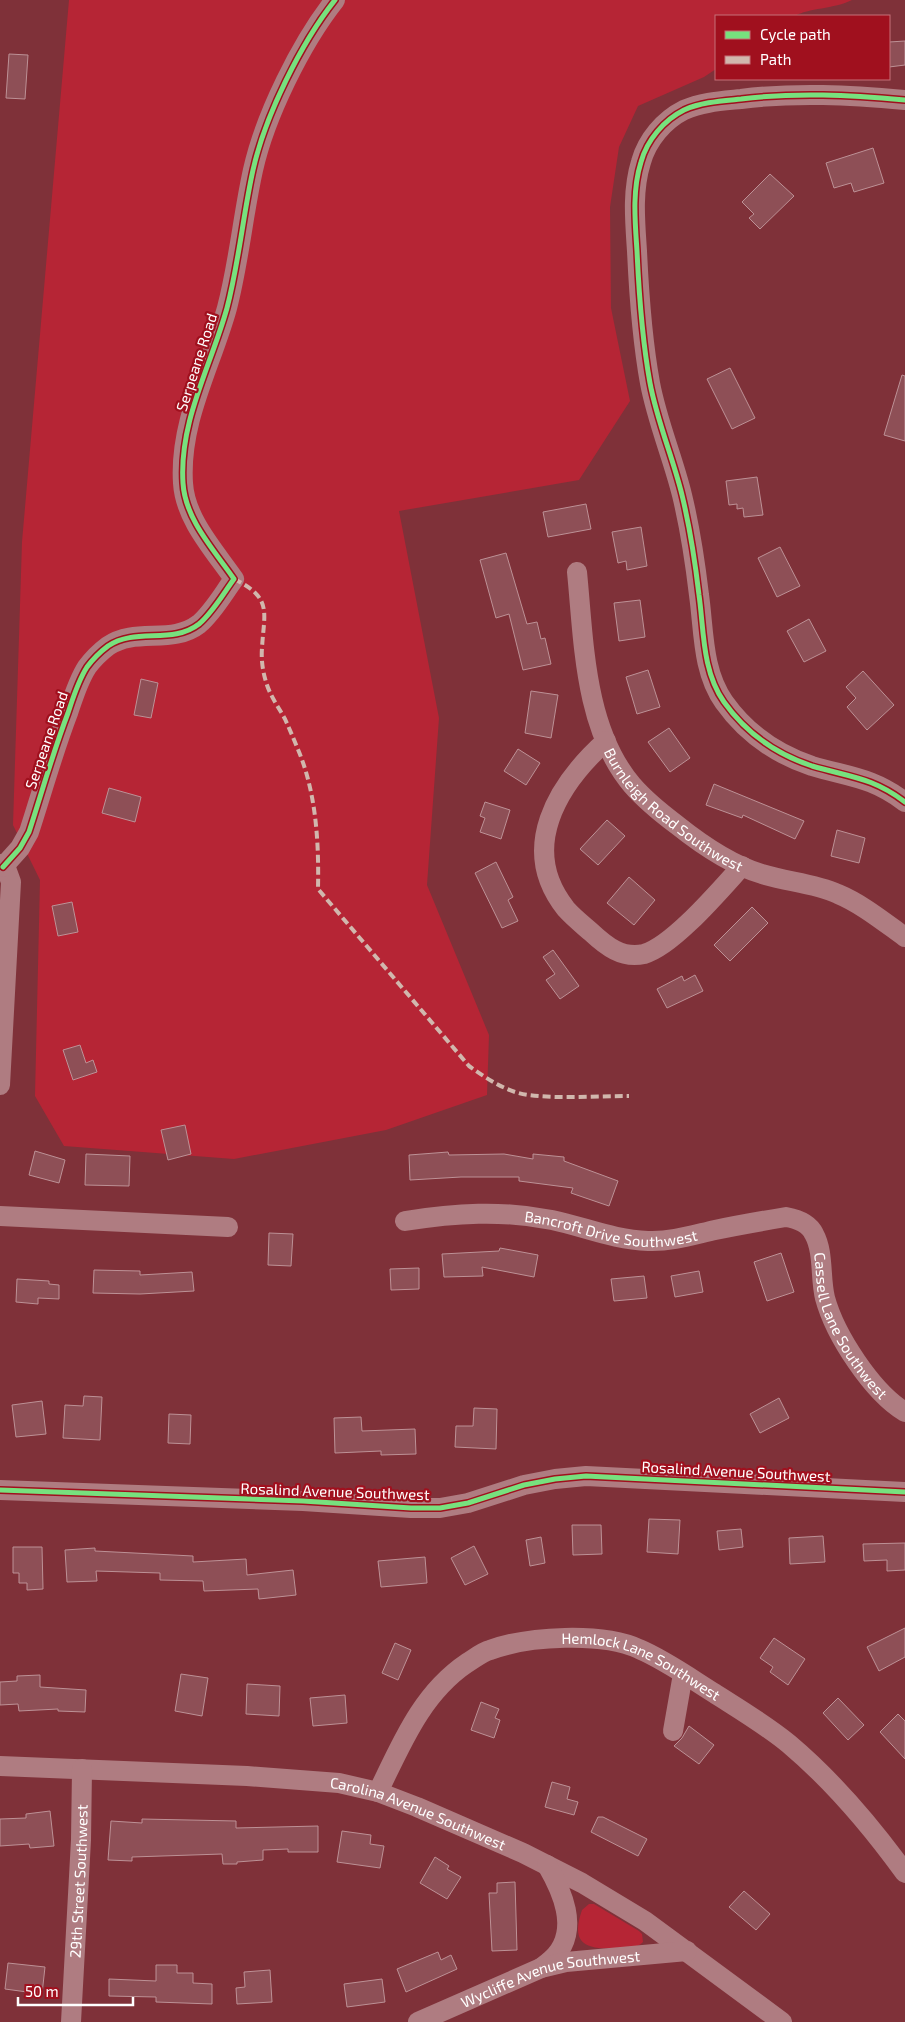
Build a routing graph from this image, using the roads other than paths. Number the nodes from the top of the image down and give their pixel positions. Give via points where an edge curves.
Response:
1 (335, 0) edge
2 (905, 100) edge
3 (578, 572) dead end
4 (606, 741) junction
5 (905, 802) edge
6 (2, 866) edge
7 (742, 866) junction
8 (905, 937) edge
9 (0, 1085) edge
10 (0, 1216) edge
11 (405, 1221) dead end
12 (228, 1227) dead end
13 (811, 1229) joint
14 (905, 1412) edge
15 (0, 1490) edge
16 (905, 1492) edge
17 (684, 1674) junction
18 (673, 1731) dead end
19 (0, 1766) edge
20 (82, 1769) junction
21 (378, 1792) junction
22 (547, 1865) junction
23 (905, 1873) edge
24 (687, 1951) junction
25 (541, 1968) junction
26 (71, 2022) edge
27 (418, 2022) edge
28 (782, 2022) edge

1 - 6 street, Serpeane Road via 310,38 276,102 260,142 227,307 197,395 187,437 182,470 187,504 195,522 234,579 208,616 197,625 172,635 125,638 97,655 86,668 29,832 20,848
2 - 5 street via 804,93 699,104 670,119 647,145 634,199 639,308 650,383 682,496 693,548 706,656 715,688 737,719 775,750 808,764 876,784
3 - 4 street, Burnleigh Road Southwest via 592,692
4 - 7 street, Burnleigh Road Southwest via 632,785 659,811 712,850
4 - 7 street via 573,774 560,796 545,833 544,851 546,870 554,891 567,910 605,946 631,955 653,950 703,908
6 - 9 street via 11,882
7 - 8 street, Burnleigh Road Southwest via 838,894 860,905
10 - 12 street
11 - 13 street, Bancroft Drive Southwest via 488,1212 521,1214 617,1238 650,1241 786,1217 797,1219
13 - 14 street, Cassell Lane Southwest via 819,1244 822,1284 834,1321 869,1378 884,1396
15 - 16 street, Rosalind Avenue Southwest via 411,1508 440,1508 468,1503 524,1485 586,1476
17 - 18 street
17 - 21 street, Hemlock Lane Southwest via 638,1648 608,1641 548,1638 488,1650 452,1676 427,1702 412,1724
17 - 23 street, Hemlock Lane Southwest via 788,1744 856,1809
19 - 20 street, Carolina Avenue Southwest
20 - 21 street, Carolina Avenue Southwest via 338,1783
20 - 26 street, 29th Street Southwest
21 - 22 street, Carolina Avenue Southwest
22 - 24 street, Carolina Avenue Southwest via 645,1921
22 - 25 street via 566,1903 566,1923 564,1940 557,1954
24 - 25 street, Wycliffe Avenue Southwest via 566,1962
24 - 28 street, Carolina Avenue Southwest
25 - 27 street, Wycliffe Avenue Southwest

